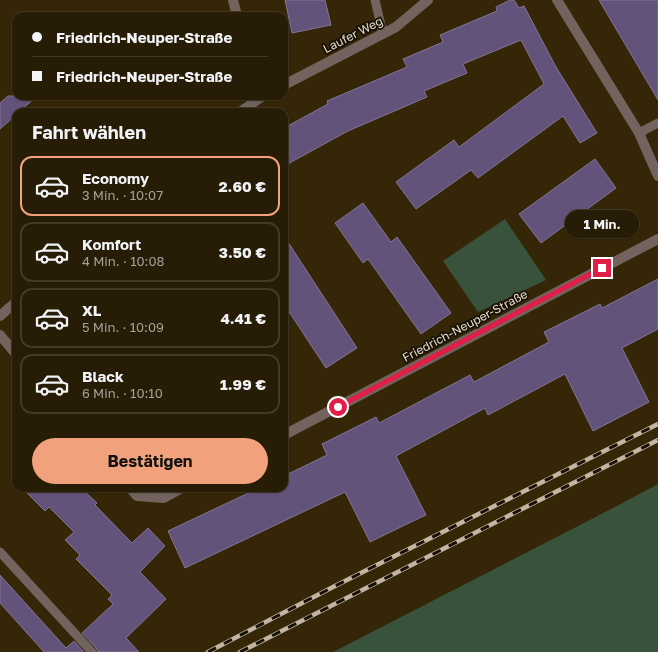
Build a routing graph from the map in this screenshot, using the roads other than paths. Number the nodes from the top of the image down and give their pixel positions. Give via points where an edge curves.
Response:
1 (233, 0) edge
2 (375, 0) edge
3 (428, 0) edge
4 (557, 0) edge
5 (236, 12) edge
6 (383, 34) junction
7 (288, 83) edge
8 (254, 100) edge
9 (245, 108) edge
10 (658, 123) edge
11 (639, 133) junction
12 (658, 176) edge
13 (658, 239) edge
14 (12, 306) edge
15 (0, 316) edge
16 (0, 335) edge
17 (12, 349) edge
18 (288, 433) edge
19 (134, 492) edge
20 (175, 492) edge
21 (0, 552) edge
22 (92, 652) edge

1 - 5 street
2 - 6 lane
3 - 6 street, Laufer Weg via 396,28
4 - 11 street
6 - 7 street, Laufer Weg
8 - 9 street
10 - 11 lane
11 - 12 street
13 - 18 street, Friedrich-Neuper-Straße
14 - 15 street
16 - 17 street
19 - 20 street via 137,496 164,498
21 - 22 lane

